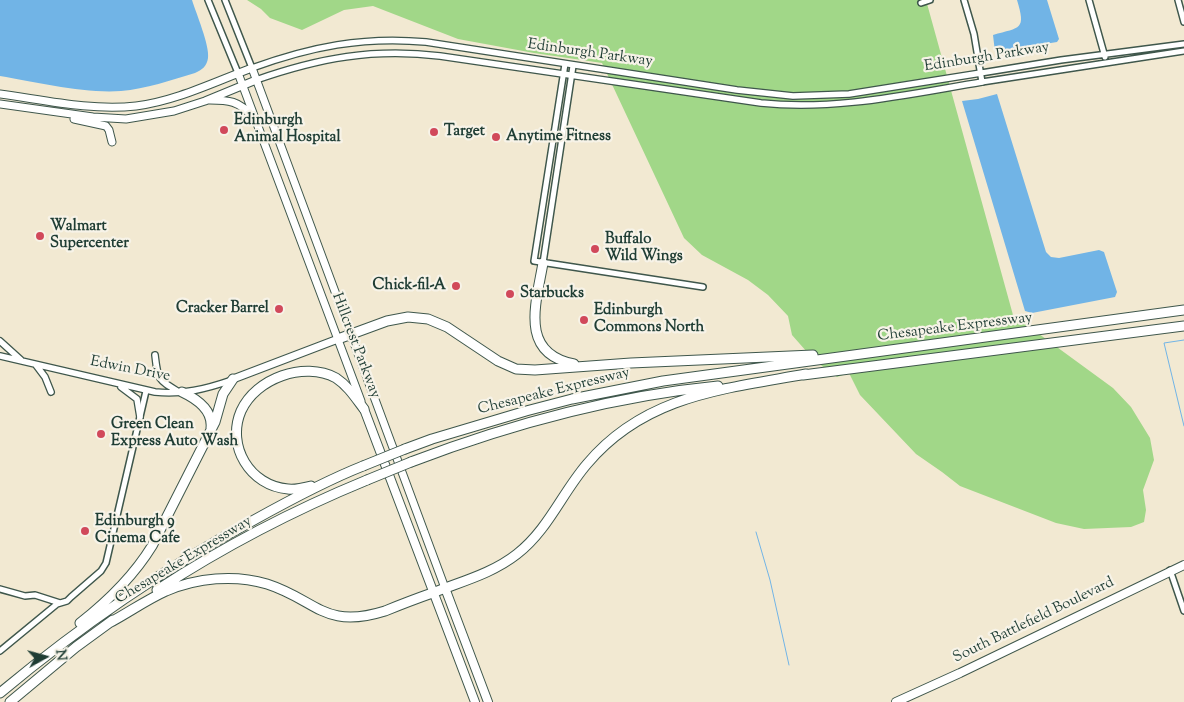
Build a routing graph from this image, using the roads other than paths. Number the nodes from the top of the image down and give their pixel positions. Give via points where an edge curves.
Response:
1 (208, 0) edge
2 (225, 0) edge
3 (930, 0) edge
4 (964, 0) edge
5 (1090, 0) edge
6 (1178, 0) edge
7 (921, 3) dead end
8 (1184, 22) edge
9 (1184, 44) edge
10 (1184, 50) edge
11 (1104, 54) junction
12 (1107, 63) junction
13 (565, 64) junction
14 (573, 66) junction
15 (252, 68) junction
16 (238, 73) junction
17 (980, 73) junction
18 (563, 74) junction
19 (571, 75) junction
20 (256, 80) junction
21 (982, 82) junction
22 (242, 85) junction
23 (0, 94) edge
24 (205, 100) junction
25 (0, 104) edge
26 (137, 106) junction
27 (42, 110) junction
28 (119, 118) junction
29 (259, 131) junction
30 (112, 142) dead end
31 (538, 262) junction
32 (703, 288) dead end
33 (1184, 310) edge
34 (1184, 326) edge
35 (350, 334) junction
36 (338, 339) junction
37 (0, 341) edge
38 (874, 352) junction
39 (155, 355) dead end
40 (0, 356) edge
41 (22, 362) junction
42 (36, 365) junction
43 (584, 366) junction
44 (806, 374) junction
45 (233, 379) junction
46 (117, 384) junction
47 (146, 391) junction
48 (51, 392) dead end
49 (182, 392) junction
50 (364, 409) junction
51 (140, 417) junction
52 (210, 432) junction
53 (339, 476) junction
54 (1184, 565) edge
55 (1170, 570) junction
56 (445, 588) junction
57 (0, 589) edge
58 (433, 592) junction
59 (60, 603) junction
60 (1184, 611) edge
61 (109, 623) junction
62 (1, 649) edge
63 (31, 666) junction
64 (0, 693) edge
65 (10, 702) edge
66 (475, 702) edge
67 (488, 702) edge
68 (896, 702) edge

1 - 16 street, Hillcrest Parkway
2 - 15 street, Hillcrest Parkway
3 - 7 street
4 - 17 street
5 - 11 street
6 - 8 street
9 - 11 street, Edinburgh Parkway
10 - 12 street, Edinburgh Parkway
11 - 12 street
11 - 17 street, Edinburgh Parkway
12 - 21 street, Edinburgh Parkway
13 - 14 street, Edinburgh Parkway
13 - 15 street, Edinburgh Parkway via 426,42 389,40 314,48
13 - 18 street
14 - 17 street, Edinburgh Parkway via 802,97 849,94
14 - 19 street
15 - 16 main road, Edinburgh Parkway
15 - 20 main road, Hillcrest Parkway
16 - 22 main road, Hillcrest Parkway
16 - 26 main road, Edinburgh Parkway via 176,97
17 - 21 street
18 - 19 street, Edinburgh Parkway
18 - 20 street, Edinburgh Parkway via 431,55 384,53 328,58
18 - 31 street
19 - 21 street, Edinburgh Parkway via 800,106 828,106
19 - 31 street
20 - 22 main road, Edinburgh Parkway
20 - 35 main road, Hillcrest Parkway
22 - 24 main road, Edinburgh Parkway
22 - 29 main road, Hillcrest Parkway
23 - 26 main road, Edinburgh Parkway via 95,106
24 - 28 main road, Edinburgh Parkway via 174,111
24 - 29 main road via 235,102 246,110
25 - 27 main road, Edinburgh Parkway
26 - 28 main road
27 - 28 main road, Edinburgh Parkway
27 - 30 main road via 106,126
29 - 36 main road, Hillcrest Parkway
31 - 32 street
31 - 43 highway via 535,332 550,356
33 - 38 highway, Chesapeake Expressway
34 - 44 highway, Chesapeake Expressway
35 - 36 highway
35 - 43 highway via 397,319 428,319 447,326 498,361 516,369
35 - 56 main road, Hillcrest Parkway
36 - 45 main road, Edwin Drive
36 - 50 main road, Hillcrest Parkway
37 - 41 street
38 - 43 highway
38 - 53 highway, Chesapeake Expressway, bridge via 623,388 432,439
39 - 49 street via 159,378
40 - 41 street, Edwin Drive
41 - 42 street, Edwin Drive
42 - 46 street, Edwin Drive
42 - 48 street
44 - 56 highway via 685,398 640,419 597,453 537,535 518,553 490,571
44 - 61 highway, Chesapeake Expressway, bridge via 608,404 519,426 411,462 315,503 224,550
45 - 49 street, Edwin Drive via 208,388
45 - 52 highway via 223,394
46 - 47 street, Edwin Drive
46 - 51 street via 137,399
47 - 49 street, Edwin Drive
47 - 51 street
49 - 52 highway via 203,406 210,420
50 - 53 highway via 344,384 324,373 310,371 271,380 250,397 241,411 237,444 251,472 261,480 289,490
50 - 58 main road, Hillcrest Parkway
51 - 59 street via 106,563 71,598
52 - 63 highway via 143,561 122,585
53 - 63 highway, Chesapeake Expressway via 181,561
54 - 55 main road, South Battlefield Boulevard
55 - 60 street
55 - 68 main road, South Battlefield Boulevard
56 - 58 highway
56 - 67 main road, Hillcrest Parkway
57 - 59 street via 25,596 43,596
58 - 61 highway via 372,615 346,618 326,614 294,595 266,584 216,579 164,592
58 - 66 main road, Hillcrest Parkway
59 - 62 street
61 - 65 highway, Chesapeake Expressway
63 - 64 highway, Chesapeake Expressway

